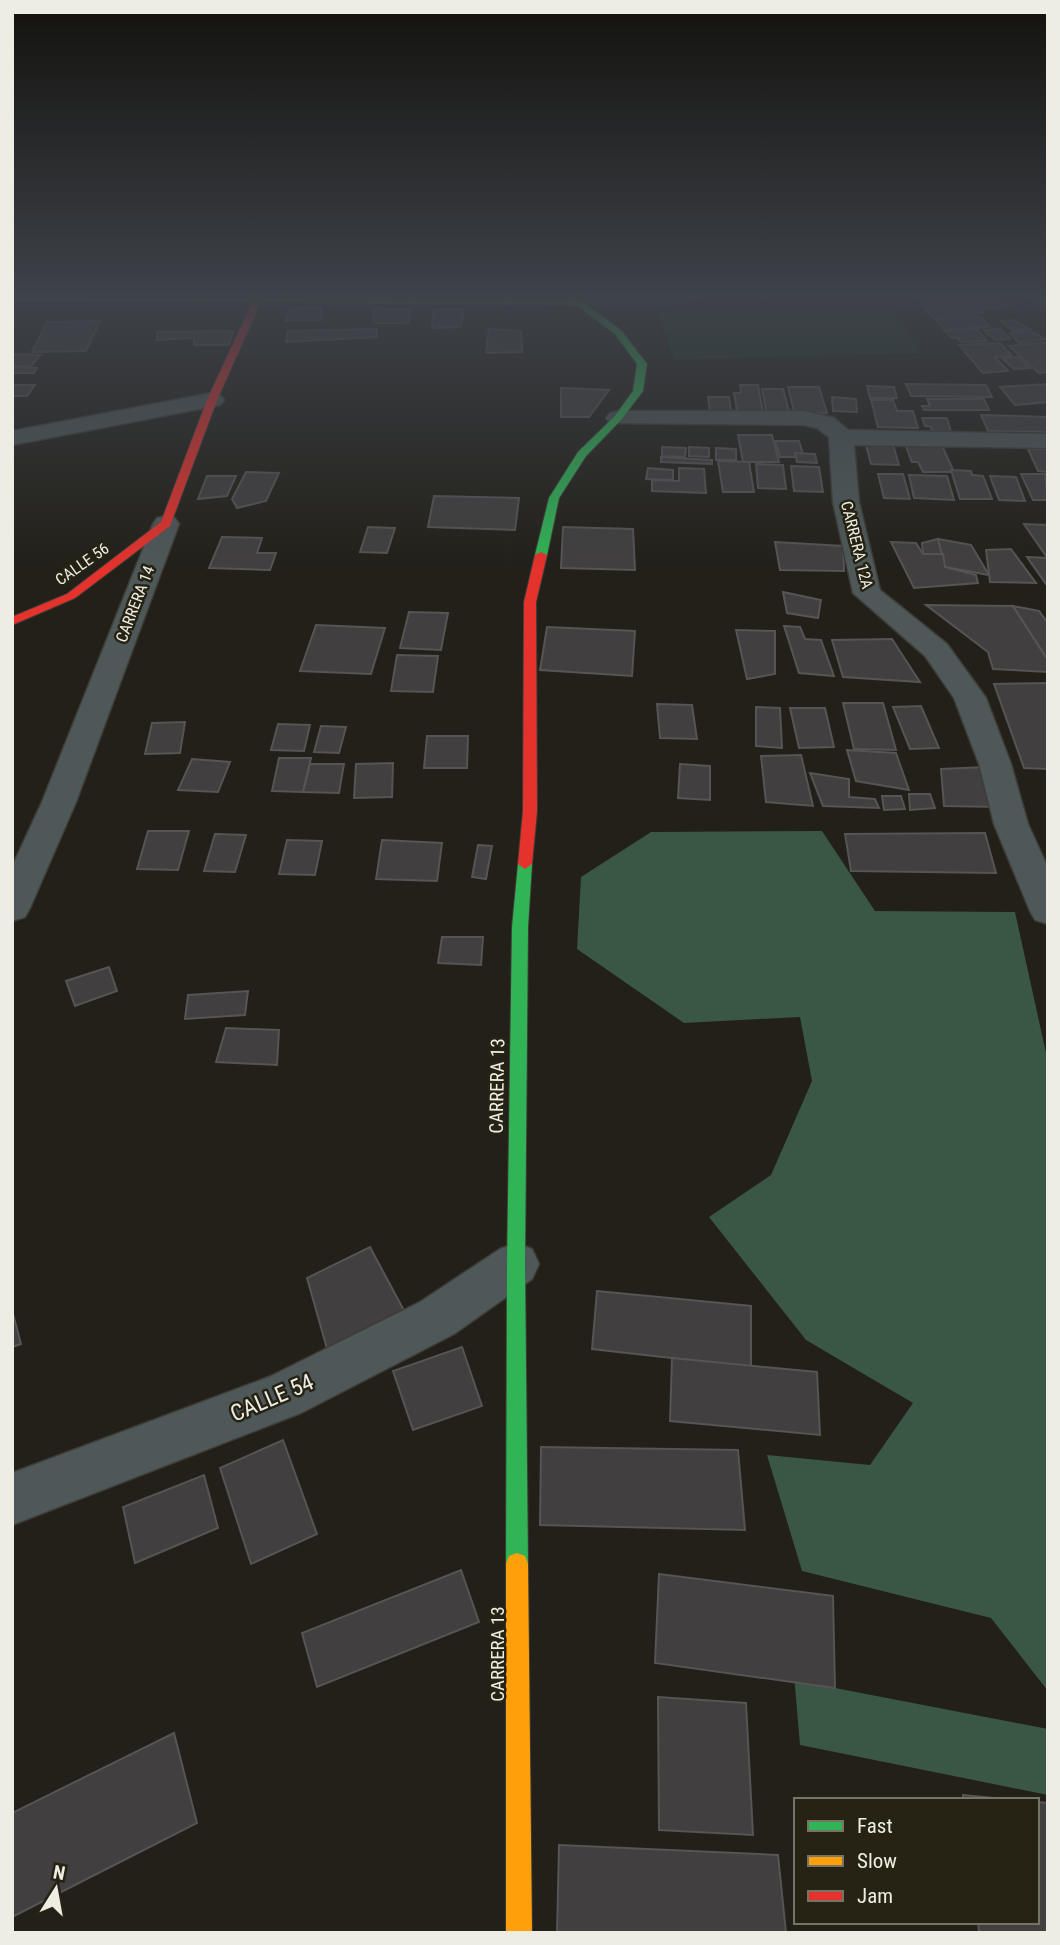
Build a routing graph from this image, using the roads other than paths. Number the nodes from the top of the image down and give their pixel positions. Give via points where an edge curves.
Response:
1 (218, 387) edge
2 (639, 387) edge
3 (212, 400) junction
4 (618, 418) junction
5 (841, 437) junction
6 (12, 438) edge
7 (1048, 441) edge
8 (166, 524) junction
9 (12, 621) edge
10 (12, 908) edge
11 (1048, 911) edge
12 (516, 1264) junction
13 (12, 1499) edge
14 (519, 1933) edge

1 - 3 street, CARRERA 14
2 - 4 street, CARRERA 13
3 - 6 street
3 - 8 street, CARRERA 14
4 - 5 street via 804,418 832,425
4 - 12 street, CARRERA 13 via 582,454 554,498 530,602 530,811 520,927
5 - 7 street
5 - 11 street, CARRERA 12A via 846,502 866,593 936,650 970,698 1011,824
8 - 9 street, CALLE 56 via 71,596
8 - 10 street, CARRERA 14 via 59,802
12 - 13 street, CALLE 54 via 437,1318 283,1396
12 - 14 street, CARRERA 13

